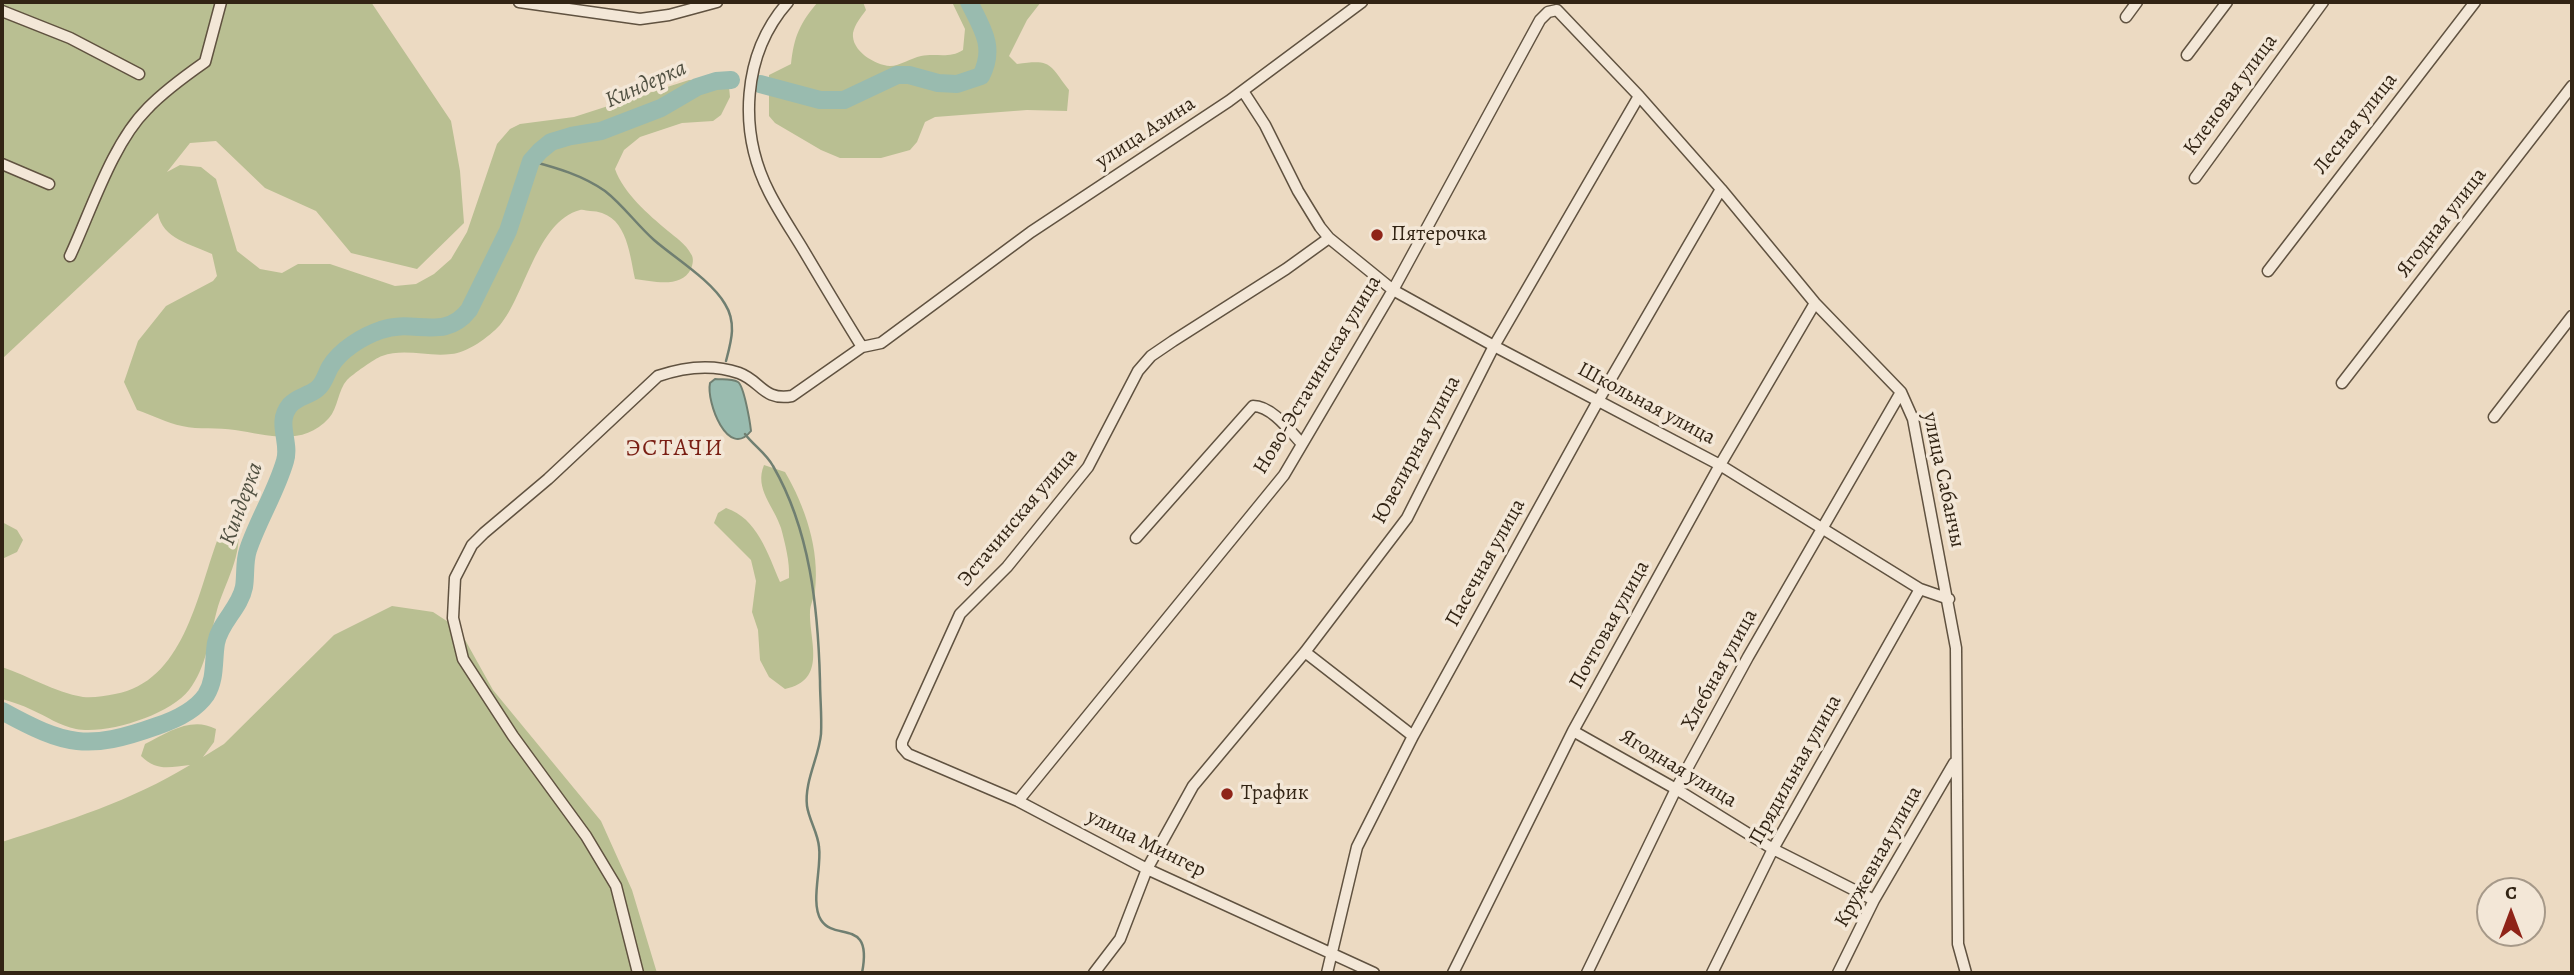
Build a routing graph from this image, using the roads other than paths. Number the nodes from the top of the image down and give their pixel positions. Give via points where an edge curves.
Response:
1 (221, 2) edge
2 (519, 2) edge
3 (717, 2) edge
4 (788, 2) edge
5 (1362, 2) edge
6 (2137, 2) edge
7 (2227, 2) edge
8 (2323, 2) edge
9 (2475, 2) edge
10 (1560, 6) edge
11 (2, 10) edge
12 (2126, 17) dead end
13 (2187, 55) dead end
14 (139, 74) dead end
15 (2572, 86) edge
16 (1243, 91) junction
17 (1639, 96) junction
18 (2, 164) edge
19 (2195, 177) dead end
20 (50, 184) dead end
21 (1721, 189) junction
22 (1329, 238) junction
23 (70, 256) dead end
24 (2267, 271) dead end
25 (1392, 290) junction
26 (1815, 303) junction
27 (2572, 316) edge
28 (1494, 346) junction
29 (862, 347) junction
30 (2342, 383) dead end
31 (1901, 392) junction
32 (1598, 401) junction
33 (2494, 417) dead end
34 (1302, 444) junction
35 (1720, 465) junction
36 (1822, 531) junction
37 (1136, 538) dead end
38 (1920, 589) junction
39 (1949, 599) junction
40 (1305, 652) junction
41 (1573, 731) junction
42 (1413, 736) junction
43 (902, 747) joint
44 (1955, 761) junction
45 (1676, 789) junction
46 (1018, 801) junction
47 (1773, 849) junction
48 (1147, 869) junction
49 (1874, 900) junction
50 (1333, 954) junction
51 (638, 973) edge
52 (1094, 973) edge
53 (1327, 973) edge
54 (1374, 973) edge
55 (1454, 973) edge
56 (1587, 973) edge
57 (1712, 973) edge
58 (1838, 973) edge
59 (1966, 973) edge

1 - 23 street via 205,62 145,110 126,136
2 - 3 street via 640,19
4 - 29 street via 767,32 751,78 752,149 768,191
5 - 16 street, улица Азина
6 - 12 street
7 - 13 street
8 - 19 street, Кленовая улица
9 - 24 street, Лесная улица
10 - 17 street, улица Сабанчы
10 - 25 street, Ново-Эстачинская улица via 1541,20
11 - 14 street
15 - 30 street, Ягодная улица
16 - 22 street, Школьная улица
16 - 29 street, улица Азина via 1031,232 881,342
17 - 21 street, улица Сабанчы
17 - 28 street, Ювелирная улица
18 - 20 street
21 - 26 street, улица Сабанчы
21 - 32 street, Пасечная улица
22 - 25 street, Школьная улица
22 - 43 street, Эстачинская улица via 1151,356 1138,371 1088,467 1007,567 960,614
25 - 28 street, Школьная улица
25 - 34 street, Ново-Эстачинская улица
26 - 31 street, улица Сабанчы
26 - 35 street, Почтовая улица
27 - 33 street
28 - 32 street, Школьная улица
28 - 40 street, Ювелирная улица via 1407,518
29 - 51 street, улица Азина via 792,396 779,398 740,374 701,367 679,368 658,376 484,533 472,545 455,578 453,618 463,659 586,836 616,887
31 - 36 street, Хлебная улица
31 - 39 street, улица Сабанчы via 1913,419
32 - 35 street, Школьная улица
32 - 42 street, Пасечная улица
34 - 37 street via 1268,411 1253,405
34 - 46 street, Ново-Эстачинская улица via 1284,475
35 - 36 street, Школьная улица
35 - 41 street, Почтовая улица
36 - 38 street, Школьная улица
36 - 45 street, Хлебная улица
38 - 39 street, Школьная улица
38 - 47 street, Прядильная улица
39 - 44 street, улица Сабанчы via 1956,648
40 - 42 street
40 - 48 street, Ювелирная улица via 1193,786
41 - 45 street, Ягодная улица
41 - 55 street, Почтовая улица
42 - 50 street, Пасечная улица via 1357,846
43 - 46 street, улица Мингер via 908,754
44 - 49 street, Кружевная улица
44 - 59 street, улица Сабанчы via 1958,944
45 - 47 street, Ягодная улица
45 - 56 street, Хлебная улица
46 - 48 street, улица Мингер
47 - 49 street, Ягодная улица
47 - 57 street, Прядильная улица
48 - 50 street, улица Мингер
48 - 52 street, Ювелирная улица via 1120,939
49 - 58 street, Кружевная улица
50 - 53 street, Пасечная улица
50 - 54 street, улица Мингер

